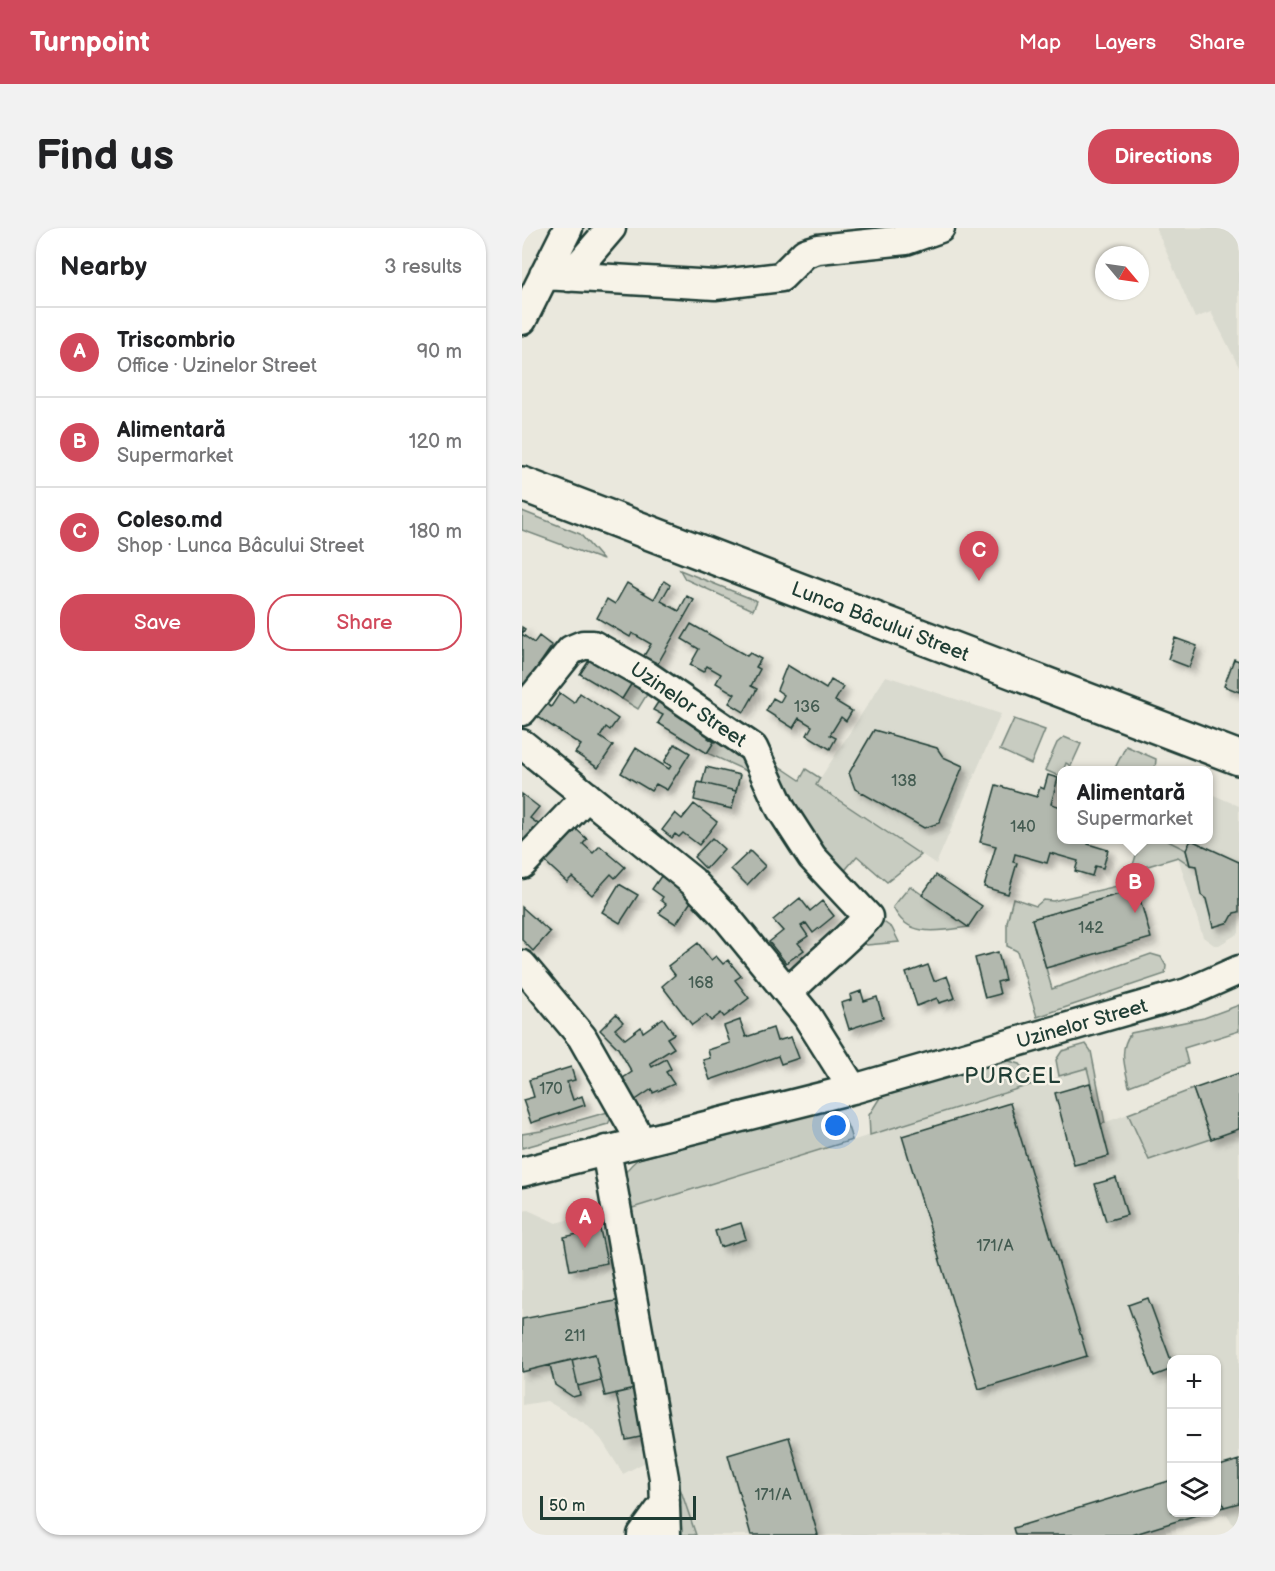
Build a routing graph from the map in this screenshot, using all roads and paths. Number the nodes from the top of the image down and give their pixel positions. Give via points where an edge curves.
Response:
1 (568, 228) edge
2 (611, 228) edge
3 (940, 228) edge
4 (557, 276) junction
5 (522, 320) edge
6 (522, 484) edge
7 (522, 711) edge
8 (522, 744) edge
9 (1239, 759) edge
10 (587, 796) junction
11 (522, 864) edge
12 (522, 965) edge
13 (1239, 970) edge
14 (789, 992) junction
15 (853, 1089) junction
16 (641, 1141) junction
17 (606, 1150) junction
18 (522, 1172) edge
19 (665, 1503) junction
20 (642, 1535) edge
21 (666, 1535) edge

1 - 4 street
2 - 4 street
3 - 4 street via 906,240 805,253 781,277 715,285
4 - 5 street
6 - 9 main road, Lunca Bâcului Street
7 - 14 street, Uzinelor Street via 571,650 593,645 646,675 753,748 781,809 812,857 868,917
8 - 10 street
10 - 11 street
10 - 14 street via 692,881
12 - 16 street via 582,1037
13 - 15 street, Uzinelor Street via 1187,993
14 - 15 street
15 - 16 street, Uzinelor Street
16 - 17 street, Uzinelor Street
17 - 18 street, Uzinelor Street
17 - 19 street via 664,1478
19 - 20 street
19 - 21 street

